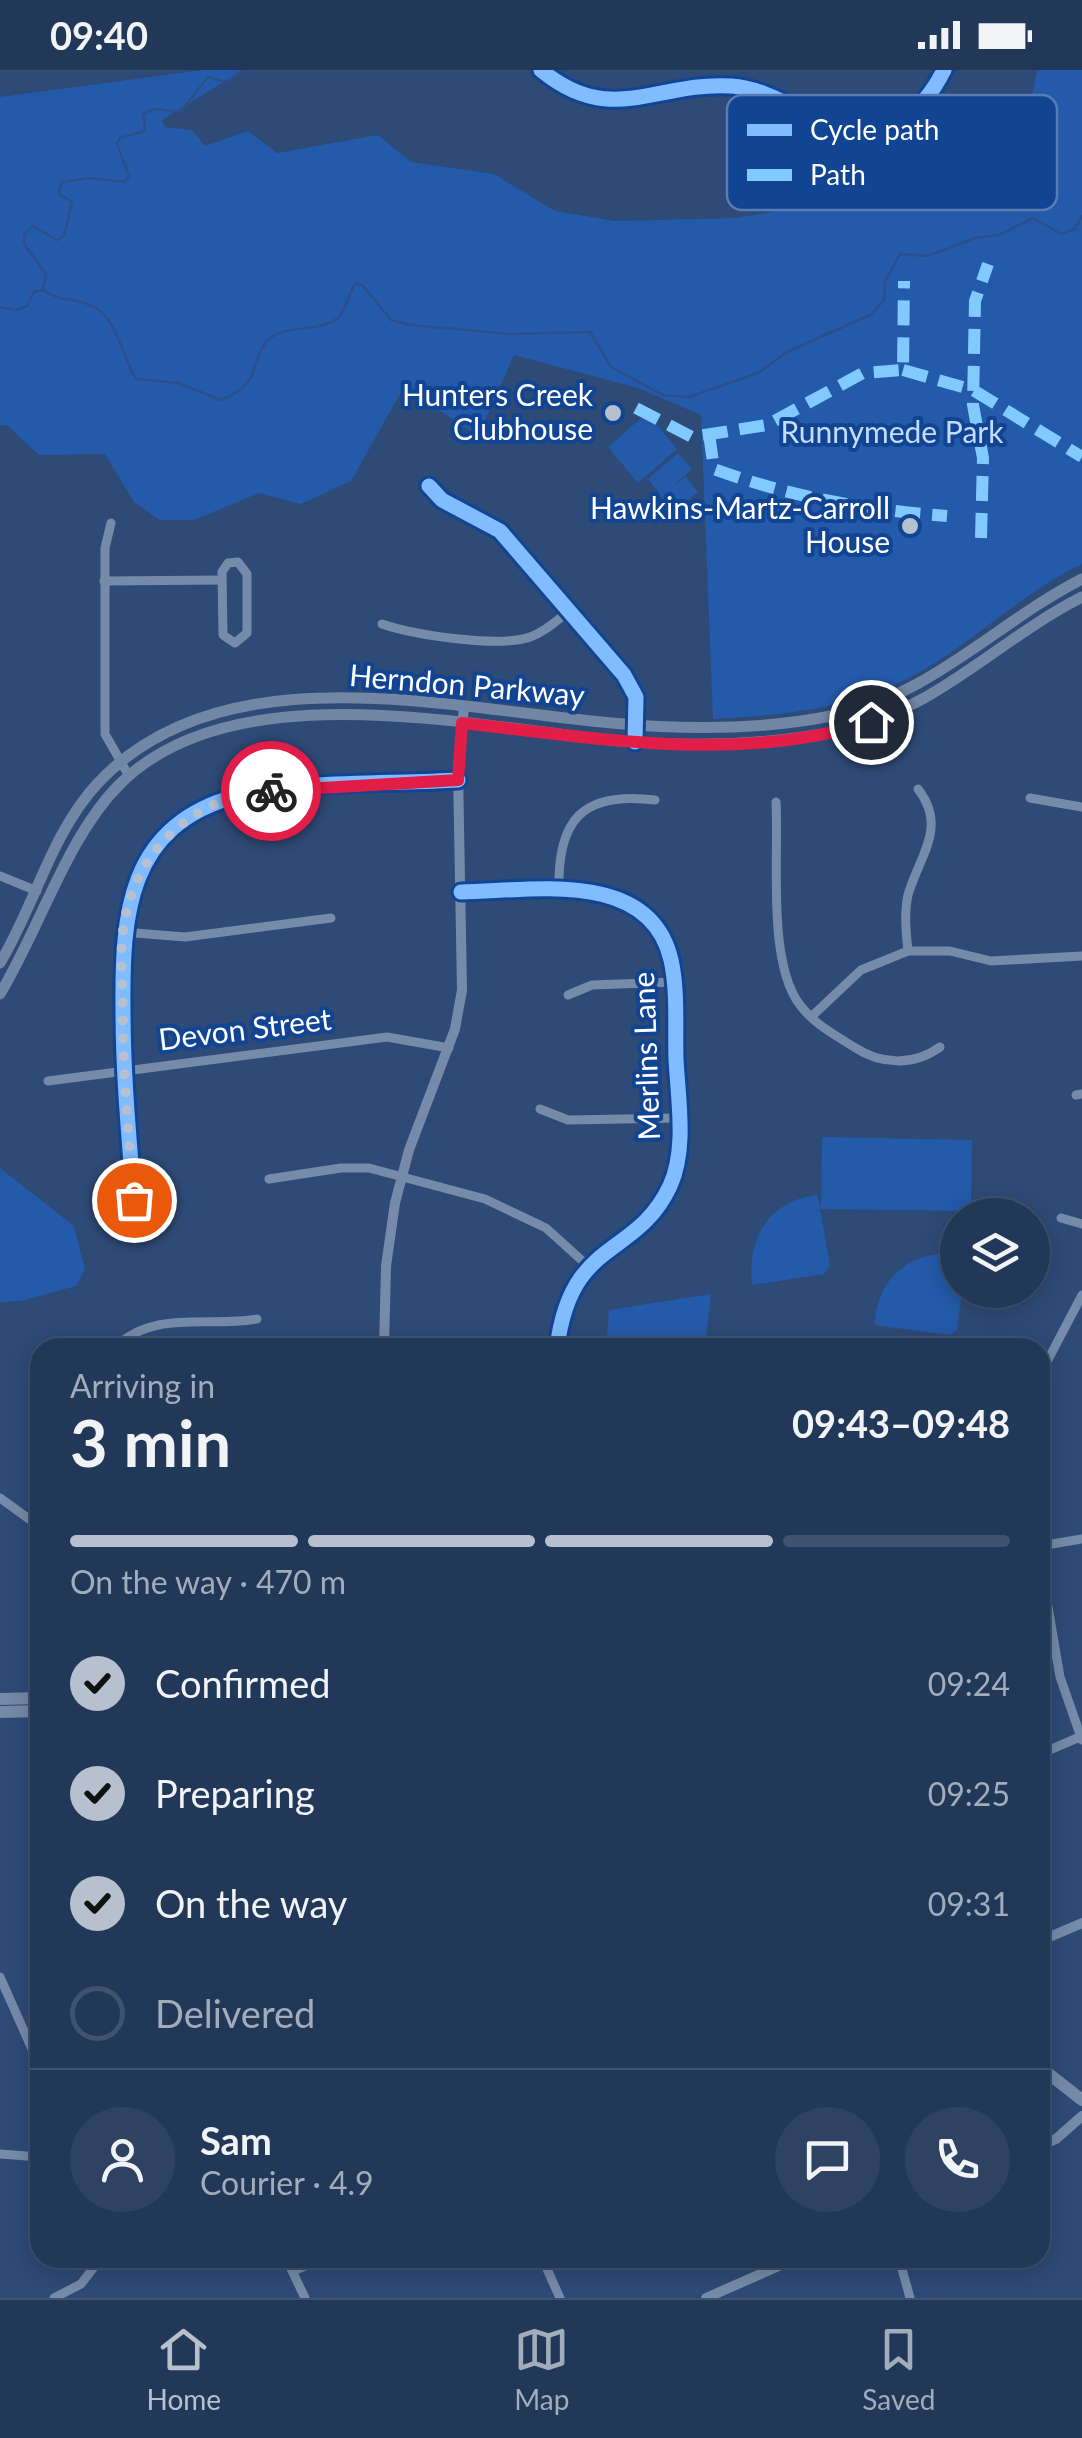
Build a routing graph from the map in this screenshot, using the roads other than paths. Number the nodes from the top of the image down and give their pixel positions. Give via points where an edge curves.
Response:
1 (541, 70) edge
2 (944, 70) edge
3 (760, 95) edge
4 (929, 95) edge
5 (429, 486) dead end
6 (111, 523) dead end
7 (1082, 579) edge
8 (104, 580) junction
9 (222, 580) junction
10 (1082, 597) edge
11 (570, 611) junction
12 (382, 624) dead end
13 (464, 707) junction
14 (462, 723) junction
15 (636, 725) junction
16 (635, 742) junction
17 (119, 762) junction
18 (129, 776) junction
19 (458, 780) junction
20 (918, 789) dead end
21 (1030, 798) dead end
22 (655, 800) dead end
23 (776, 802) dead end
24 (1082, 807) edge
25 (0, 876) edge
26 (37, 891) junction
27 (559, 891) junction
28 (461, 892) junction
29 (331, 918) dead end
30 (123, 932) junction
31 (908, 951) junction
32 (1082, 956) edge
33 (0, 963) edge
34 (674, 982) junction
35 (0, 994) edge
36 (568, 996) dead end
37 (811, 1018) junction
38 (940, 1047) dead end
39 (448, 1048) junction
40 (123, 1072) junction
41 (48, 1082) dead end
42 (540, 1108) dead end
43 (678, 1118) junction
44 (401, 1176) junction
45 (269, 1179) dead end
46 (134, 1200) dead end
47 (1061, 1218) dead end
48 (1082, 1224) edge
49 (588, 1266) junction
50 (1082, 1295) edge
51 (257, 1319) dead end
52 (127, 1338) edge
53 (384, 1338) edge
54 (559, 1338) edge
55 (1050, 1356) edge
56 (0, 1498) edge
57 (30, 1520) edge
58 (1082, 1539) edge
59 (1050, 1544) edge
60 (1050, 1618) edge
61 (30, 1698) edge
62 (0, 1699) edge
63 (30, 1710) edge
64 (0, 1712) edge
65 (1082, 1737) edge
66 (1050, 1750) edge
67 (1082, 1923) edge
68 (1050, 1937) edge
69 (0, 1978) edge
70 (30, 2045) edge
71 (1050, 2076) edge
72 (1055, 2080) junction
73 (1082, 2100) edge
74 (1082, 2114) edge
75 (1050, 2142) edge
76 (0, 2154) edge
77 (30, 2156) edge
78 (93, 2268) edge
79 (291, 2268) edge
80 (300, 2268) edge
81 (546, 2268) edge
82 (774, 2268) edge
83 (902, 2268) edge
84 (293, 2271) junction
85 (54, 2298) edge
86 (305, 2298) edge
87 (560, 2298) edge
88 (706, 2298) edge
89 (910, 2298) edge

1 - 3 street via 581,95 616,102 713,86
2 - 4 street
5 - 11 street via 500,532
6 - 8 street
7 - 15 main road, Herndon Parkway via 940,673 880,702 782,723
8 - 9 street
8 - 17 street via 106,734
9 - 9 street via 228,563 246,569 247,633 241,642 223,634
10 - 16 main road, Herndon Parkway via 948,687 886,717 789,738
11 - 12 street via 517,640
11 - 15 street via 624,674 636,696
13 - 14 street
13 - 15 main road, Herndon Parkway
13 - 17 main road, Herndon Parkway via 352,699 237,707 174,726
14 - 16 main road, Herndon Parkway
14 - 18 main road, Herndon Parkway via 357,715 241,722 176,743
14 - 19 street
15 - 16 street
17 - 18 street
17 - 26 main road, Herndon Parkway via 75,813
18 - 35 main road, Herndon Parkway via 80,836
19 - 28 street
19 - 30 street via 258,792 218,802 184,821 150,857 132,891
20 - 31 street via 932,828 908,895
21 - 24 street
22 - 27 street via 606,799 574,820 559,852
23 - 37 street via 784,969
25 - 26 street
26 - 33 main road, Herndon Parkway
27 - 28 street, Merlins Lane
27 - 34 street, Merlins Lane via 604,893 641,912 666,945
28 - 39 street via 462,990
29 - 30 street via 185,937
30 - 40 street
31 - 32 street via 992,961
31 - 37 street via 860,970
34 - 36 street via 592,985
34 - 43 street, Merlins Lane
37 - 38 street via 888,1061 917,1059
39 - 40 street, Devon Street via 388,1036
39 - 44 street
40 - 41 street, Devon Street
40 - 46 street
42 - 43 street via 568,1120
43 - 49 street, Merlins Lane via 678,1159 663,1199
44 - 45 street via 353,1167
44 - 49 street via 499,1204 546,1228
44 - 53 street via 386,1266
47 - 48 street
49 - 54 street, Merlins Lane via 564,1304
50 - 55 street
51 - 52 street via 202,1319
56 - 57 street
58 - 59 street
60 - 65 street via 1060,1676
61 - 62 main road
63 - 64 main road
65 - 66 street
67 - 68 street
69 - 70 street
71 - 72 main road
72 - 73 main road
72 - 74 main road
74 - 75 street
76 - 77 street
78 - 85 street via 81,2284
79 - 84 street
80 - 84 street
81 - 87 street
82 - 88 street
83 - 89 street
84 - 86 street

